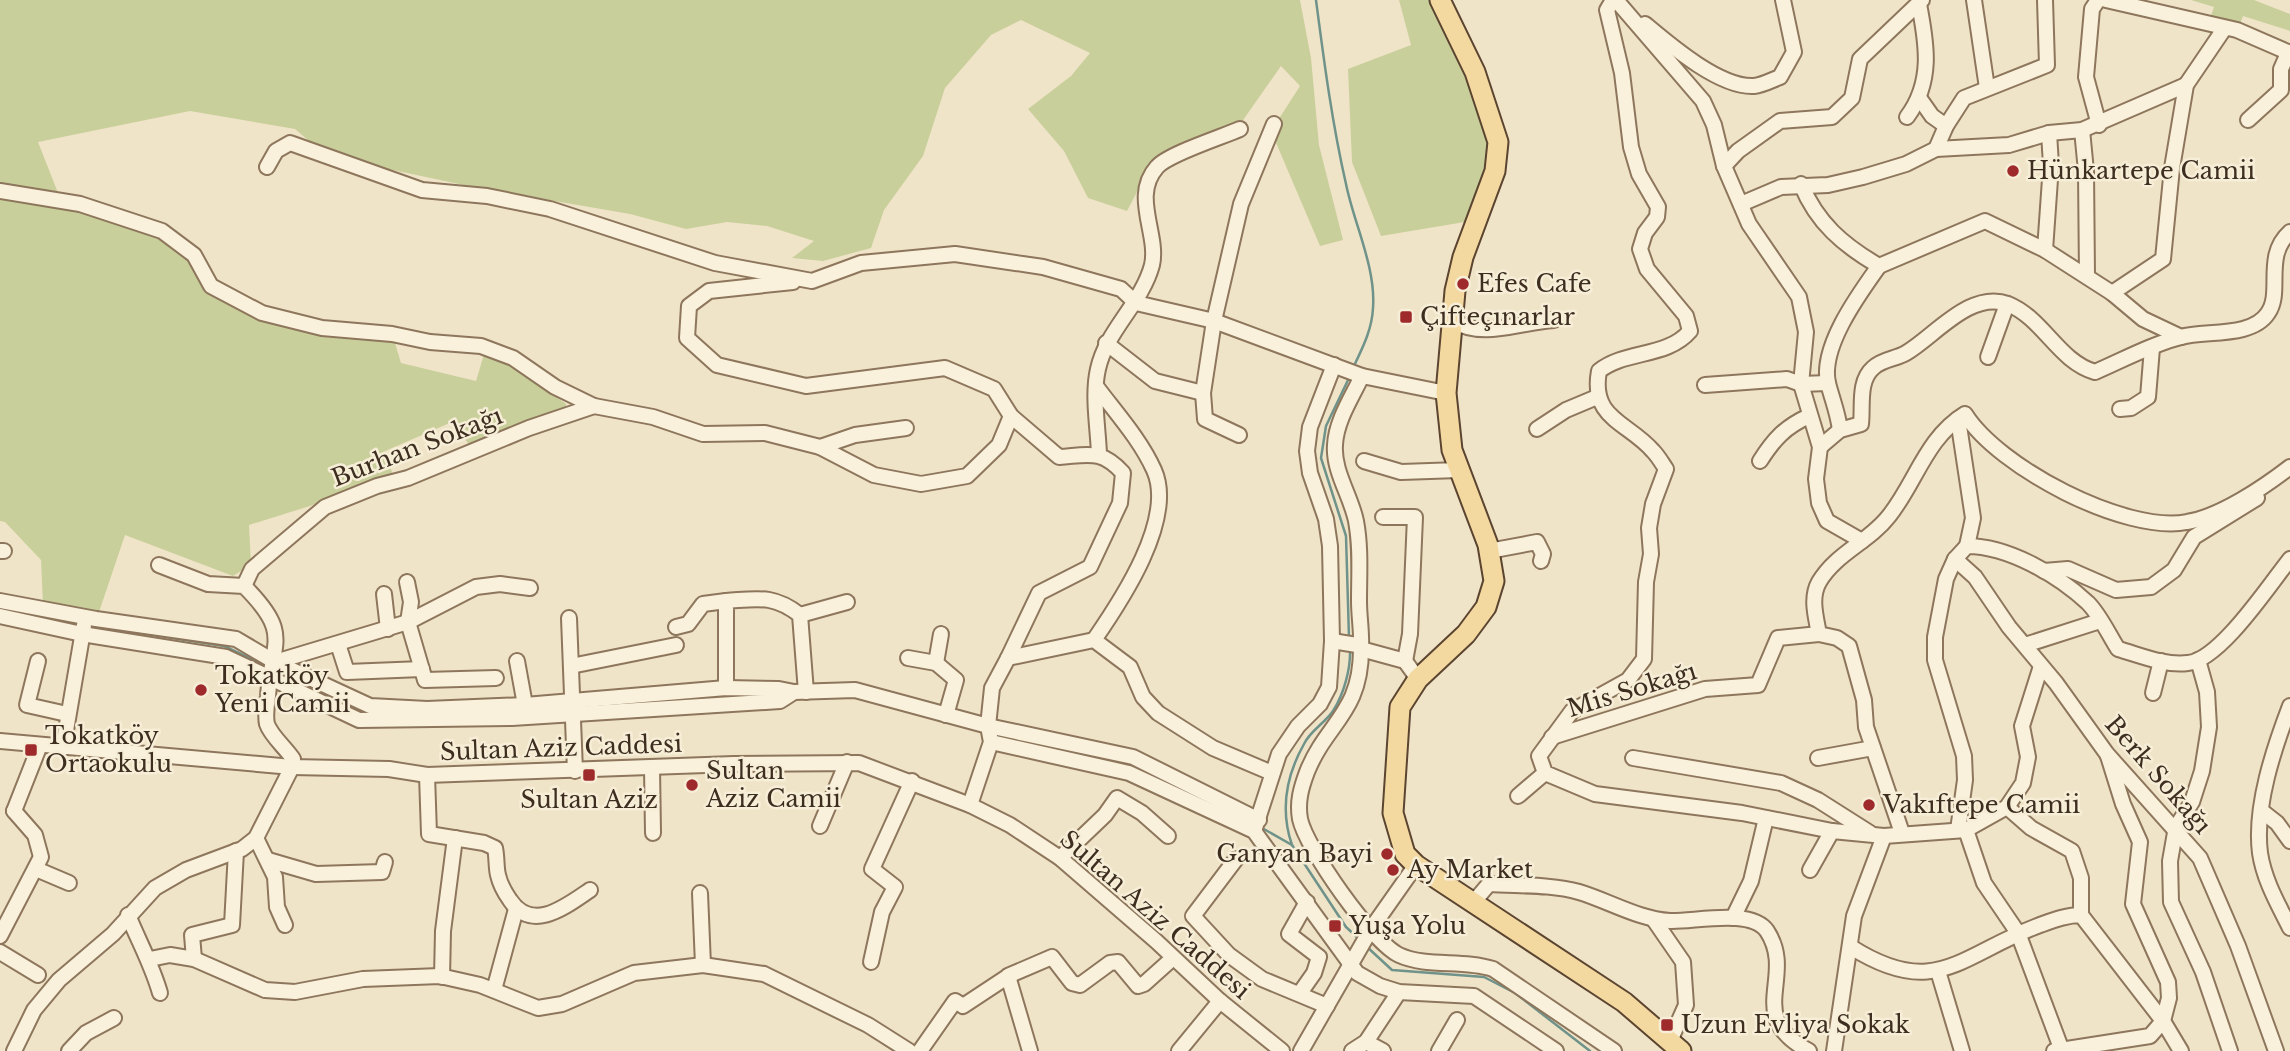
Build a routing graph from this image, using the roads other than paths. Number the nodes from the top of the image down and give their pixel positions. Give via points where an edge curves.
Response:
1 (1440, 0) edge
2 (1615, 0) edge
3 (1783, 0) edge
4 (1974, 0) edge
5 (2045, 0) edge
6 (2098, 0) edge
7 (2106, 0) edge
8 (1921, 2) edge
9 (2224, 29) junction
10 (2289, 53) edge
11 (2186, 85) junction
12 (1987, 89) junction
13 (1920, 99) junction
14 (1908, 117) dead end
15 (2248, 120) dead end
16 (1273, 124) dead end
17 (2099, 125) junction
18 (1945, 126) junction
19 (1240, 129) dead end
20 (2082, 130) junction
21 (2049, 132) junction
22 (1936, 149) junction
23 (1724, 166) junction
24 (267, 167) dead end
25 (1801, 184) junction
26 (0, 191) edge
27 (1741, 204) junction
28 (2290, 232) edge
29 (2045, 250) junction
30 (1879, 266) junction
31 (2087, 276) junction
32 (812, 281) junction
33 (2112, 293) junction
34 (1136, 303) junction
35 (2007, 304) junction
36 (1451, 320) junction
37 (1554, 320) dead end
38 (1214, 321) junction
39 (2180, 337) junction
40 (1107, 344) junction
41 (2152, 348) junction
42 (1988, 357) dead end
43 (1335, 365) junction
44 (1359, 375) junction
45 (1828, 383) junction
46 (1801, 384) junction
47 (1705, 385) dead end
48 (1096, 386) junction
49 (1203, 393) junction
50 (1446, 393) junction
51 (1597, 397) junction
52 (594, 406) junction
53 (2120, 409) dead end
54 (1011, 416) junction
55 (1809, 416) junction
56 (1961, 417) junction
57 (906, 428) dead end
58 (1537, 429) dead end
59 (1840, 430) junction
60 (1239, 435) dead end
61 (820, 447) junction
62 (1820, 447) junction
63 (1099, 454) junction
64 (1364, 461) dead end
65 (1760, 461) dead end
66 (2290, 467) edge
67 (1459, 470) junction
68 (2264, 487) junction
69 (1383, 517) dead end
70 (1862, 541) junction
71 (1967, 546) junction
72 (1489, 551) junction
73 (1955, 559) junction
74 (2290, 559) edge
75 (1541, 561) dead end
76 (159, 565) dead end
77 (2044, 571) junction
78 (407, 582) dead end
79 (244, 586) junction
80 (530, 588) dead end
81 (384, 594) dead end
82 (0, 601) edge
83 (726, 601) junction
84 (847, 602) dead end
85 (800, 615) junction
86 (0, 616) edge
87 (86, 617) junction
88 (569, 618) dead end
89 (2100, 621) junction
90 (408, 622) junction
91 (676, 627) dead end
92 (388, 629) junction
93 (82, 634) junction
94 (941, 634) dead end
95 (1819, 634) junction
96 (1094, 640) junction
97 (1335, 641) junction
98 (338, 644) junction
99 (676, 645) dead end
100 (2025, 645) junction
101 (1359, 647) junction
102 (908, 658) dead end
103 (1009, 658) junction
104 (2199, 660) junction
105 (38, 661) dead end
106 (517, 661) dead end
107 (1405, 661) junction
108 (2161, 661) junction
109 (936, 663) junction
110 (571, 666) junction
111 (2041, 666) junction
112 (422, 668) junction
113 (272, 669) junction
114 (496, 678) dead end
115 (1418, 678) junction
116 (726, 688) junction
117 (800, 692) junction
118 (2152, 693) dead end
119 (525, 705) junction
120 (2290, 706) edge
121 (574, 707) junction
122 (67, 714) junction
123 (946, 715) junction
124 (988, 726) junction
125 (1552, 737) junction
126 (0, 741) edge
127 (991, 742) junction
128 (40, 746) junction
129 (63, 748) junction
130 (1873, 748) junction
131 (2107, 754) junction
132 (1633, 758) dead end
133 (1818, 758) dead end
134 (847, 762) junction
135 (292, 767) junction
136 (652, 768) junction
137 (575, 771) junction
138 (1129, 773) junction
139 (1272, 773) junction
140 (1545, 773) junction
141 (427, 775) junction
142 (912, 782) junction
143 (1518, 796) dead end
144 (1117, 797) junction
145 (970, 806) junction
146 (2007, 807) junction
147 (7, 811) edge
148 (2263, 812) junction
149 (1766, 818) junction
150 (1256, 825) junction
151 (820, 826) dead end
152 (2176, 827) junction
153 (1962, 830) junction
154 (1832, 831) junction
155 (653, 833) dead end
156 (1902, 833) junction
157 (1168, 836) dead end
158 (1879, 836) junction
159 (256, 838) junction
160 (455, 838) junction
161 (2290, 841) edge
162 (236, 851) junction
163 (1060, 858) junction
164 (1236, 859) dead end
165 (268, 860) junction
166 (385, 862) dead end
167 (1416, 865) junction
168 (36, 869) junction
169 (1810, 870) dead end
170 (69, 883) dead end
171 (590, 890) dead end
172 (700, 893) dead end
173 (1307, 902) junction
174 (1472, 904) junction
175 (516, 909) junction
176 (128, 915) junction
177 (2081, 915) junction
178 (1733, 918) junction
179 (1654, 920) junction
180 (285, 925) dead end
181 (2290, 928) edge
182 (1370, 931) junction
183 (2018, 933) junction
184 (0, 936) edge
185 (1851, 947) junction
186 (0, 952) edge
187 (1173, 958) junction
188 (150, 959) junction
189 (194, 959) junction
190 (1354, 961) junction
191 (871, 962) dead end
192 (703, 965) junction
193 (1938, 971) junction
194 (38, 975) dead end
195 (442, 976) junction
196 (1008, 976) junction
197 (494, 990) junction
198 (1399, 992) junction
199 (160, 993) dead end
200 (1300, 993) junction
201 (1220, 1001) junction
202 (1327, 1006) junction
203 (114, 1018) dead end
204 (1457, 1020) dead end
205 (2163, 1021) junction
206 (1366, 1042) junction
207 (1676, 1046) edge
208 (2118, 1047) edge
209 (1272, 1048) edge
210 (2058, 1049) edge
211 (15, 1051) edge
212 (69, 1051) edge
213 (909, 1051) edge
214 (920, 1051) edge
215 (1030, 1051) edge
216 (1180, 1051) edge
217 (1301, 1051) edge
218 (1352, 1051) edge
219 (1383, 1051) edge
220 (1439, 1051) edge
221 (1556, 1051) edge
222 (1614, 1051) edge
223 (1809, 1051) edge
224 (1834, 1051) edge
225 (1962, 1051) edge
226 (2181, 1051) edge
227 (2230, 1051) edge
228 (2276, 1051) edge

1 - 36 main road via 1475,72 1498,142 1495,172 1463,257
2 - 3 street via 1684,55 1742,85 1757,86 1780,77 1794,52
2 - 23 street via 1703,101
2 - 51 street via 1607,10 1622,73 1631,147 1639,174 1658,207 1640,249 1647,269 1686,316 1690,331 1659,350 1609,363 1599,371
4 - 12 street
5 - 12 street via 2047,65
6 - 17 street via 2092,9 2086,78
7 - 9 street
8 - 13 street via 1926,40
8 - 23 street via 1860,59 1852,98 1832,117 1780,121
9 - 10 street via 2237,30
9 - 11 street
10 - 15 street via 2281,69 2281,90
11 - 17 street
11 - 33 street via 2163,259
12 - 18 street via 1964,97
13 - 14 street
13 - 18 street
16 - 38 street via 1241,204
17 - 20 street
18 - 22 street
19 - 34 street via 1158,165 1147,182 1152,263
20 - 21 street
20 - 31 street
21 - 22 street via 2008,145
21 - 29 street
22 - 25 street via 1863,177 1828,185
23 - 27 street
24 - 32 street via 276,151 290,143 422,190 550,208 715,263
25 - 27 street
25 - 30 street via 1810,207 1842,244
26 - 52 street via 80,204 162,231 194,255 211,286 262,313 322,328 481,346 513,358 555,387
27 - 46 street via 1749,225 1799,297 1806,332
28 - 39 street via 2276,253 2270,312 2262,320 2235,331
29 - 30 street via 1985,221
29 - 31 street
30 - 45 street via 1852,303 1831,350
31 - 33 street
32 - 34 street via 861,263 955,254 1084,278 1121,289
32 - 54 street via 709,291 689,306 687,338 717,365 806,386 945,368 993,390
33 - 39 street via 2143,319
34 - 38 street
34 - 40 street
35 - 41 street via 2035,320 2062,351 2095,372
35 - 42 street
35 - 59 street via 1989,301 1967,310 1903,355 1873,367 1864,380 1861,424
36 - 37 street via 1467,330 1482,331
36 - 50 main road
38 - 43 street
38 - 49 street
39 - 41 street
40 - 48 street
40 - 49 street via 1155,380
41 - 53 street via 2148,397
43 - 44 street
43 - 97 street via 1310,427 1307,451 1329,531
44 - 50 street
44 - 101 street via 1338,429 1335,450 1358,533
45 - 46 street
45 - 59 street
46 - 47 street via 1787,379
46 - 55 street
48 - 63 street
48 - 96 street via 1155,472 1160,499 1141,565
49 - 60 street via 1205,419
50 - 67 main road via 1449,435
51 - 58 street
51 - 125 street via 1612,419 1653,450 1666,469 1650,528 1644,659 1628,680 1572,712
52 - 61 street via 653,417 703,434 765,433
52 - 79 street, Burhan Sokağı via 326,507 252,569
54 - 61 street via 999,445 967,476 921,484 874,475
54 - 63 street via 1059,457
55 - 62 street
55 - 65 street via 1775,437
56 - 68 street via 2028,474 2128,517 2164,524 2189,522
56 - 70 street via 1941,431 1889,517
56 - 71 street via 1973,517
57 - 61 street via 855,435
59 - 62 street
62 - 70 street via 1819,503 1827,520
63 - 103 street via 1123,473 1120,503 1090,567 1039,593
64 - 67 street via 1401,472
66 - 68 street
67 - 72 main road
68 - 77 street via 2256,500 2194,537 2174,570 2151,587 2116,590 2068,569
69 - 107 street via 1415,517
70 - 95 street via 1834,562 1818,584 1813,604
71 - 73 street
71 - 77 street via 1979,546
72 - 75 street via 1537,542
72 - 115 main road via 1494,581 1486,607 1466,634
73 - 100 street, Berk Sokağı via 1975,577
73 - 153 street via 1935,636 1935,660 1964,756
74 - 104 street via 2232,630
76 - 79 street via 208,584
77 - 89 street via 2089,604
78 - 90 street
79 - 113 street via 274,624
80 - 90 street via 476,587
81 - 92 street
82 - 87 street
83 - 85 street via 769,598
83 - 91 street via 703,604 688,624
83 - 116 street
84 - 85 street
85 - 117 street
86 - 93 street
87 - 93 street
87 - 113 street via 236,639
88 - 110 street
89 - 100 street
89 - 108 street via 2118,649
90 - 92 street
90 - 112 street
92 - 98 street
93 - 113 street
93 - 122 street
94 - 109 street
95 - 125 street, Mis Sokağı via 1778,638 1758,685 1705,690
95 - 130 street via 1849,646
96 - 103 street
96 - 139 street via 1130,667 1143,697 1158,713 1213,748
97 - 101 street
97 - 139 street via 1329,687 1279,754
98 - 112 street via 347,672
98 - 113 street
99 - 110 street
100 - 111 street, Berk Sokağı
101 - 107 street
101 - 182 street via 1354,695 1311,764 1299,794 1299,811 1314,851
102 - 109 street
103 - 124 street via 992,688
104 - 108 street
104 - 152 street via 2207,692 2208,727 2202,771 2192,802
105 - 122 street via 27,705
106 - 119 street
107 - 115 street
108 - 118 street
109 - 123 street via 956,680
110 - 121 street
111 - 131 street, Berk Sokağı
111 - 146 street via 2022,726 2028,757 2023,783
112 - 114 street via 425,680
113 - 119 street via 370,706
113 - 121 street via 359,720 512,718
113 - 135 street via 267,724 293,760
115 - 167 main road via 1400,707 1393,786 1393,813 1405,854
116 - 117 street
116 - 121 street
117 - 121 street via 780,701
117 - 123 street via 855,690
119 - 121 street
120 - 148 street via 2277,740
121 - 137 street
122 - 129 street
123 - 124 street
124 - 127 street
124 - 150 street via 1133,757
125 - 140 street via 1539,756
126 - 128 street, Sultan Aziz Caddesi
127 - 138 street
127 - 145 street
128 - 129 street, Sultan Aziz Caddesi
128 - 147 street
129 - 135 street, Sultan Aziz Caddesi
130 - 133 street
130 - 156 street
131 - 152 street, Berk Sokağı
131 - 205 street via 2140,842 2133,904 2168,982
132 - 158 street via 1781,783
134 - 136 street, Sultan Aziz Caddesi
134 - 142 street, Sultan Aziz Caddesi
134 - 151 street
135 - 141 street, Sultan Aziz Caddesi via 389,769
135 - 159 street
136 - 137 street, Sultan Aziz Caddesi
136 - 155 street
137 - 141 street, Sultan Aziz Caddesi
138 - 144 street
138 - 150 street
139 - 150 street
140 - 143 street
140 - 149 street via 1595,794
141 - 160 street via 429,834
142 - 145 street, Sultan Aziz Caddesi
142 - 191 street via 872,869 895,887 882,912
144 - 157 street
144 - 163 street via 1105,815
145 - 163 street, Sultan Aziz Caddesi via 1010,825
146 - 153 street
146 - 177 street via 2031,828 2072,851 2081,878
147 - 168 street via 35,835 41,857
148 - 161 street
148 - 181 street via 2260,854
149 - 154 street
149 - 178 street via 1751,881
150 - 173 street
152 - 227 street via 2170,862 2171,902 2203,972
152 - 228 street, Berk Sokağı via 2200,858
153 - 156 street
153 - 183 street via 1984,883
154 - 158 street
154 - 169 street
156 - 158 street
158 - 185 street via 1854,916
159 - 162 street
159 - 165 street
160 - 175 street via 495,848 498,876
160 - 195 street
162 - 176 street via 155,888
162 - 189 street via 232,925 192,935
163 - 187 street, Sultan Aziz Caddesi
164 - 200 street via 1193,916 1240,963 1262,978
165 - 166 street via 316,874 382,872
165 - 180 street
167 - 174 main road
167 - 182 street
168 - 170 street
168 - 184 street
171 - 175 street via 538,918
172 - 192 street
173 - 190 street
173 - 200 street via 1289,934 1319,957
174 - 179 street via 1489,884 1547,888 1576,891
174 - 207 main road via 1624,1002
175 - 197 street
176 - 188 street
176 - 211 street via 34,1010
177 - 183 street
177 - 205 street
178 - 179 street
178 - 223 street via 1765,928 1779,971 1771,1000 1779,1025
179 - 207 street via 1683,962 1686,1005
182 - 190 street
182 - 222 street via 1407,958 1493,969
183 - 193 street
183 - 210 street
185 - 193 street via 1893,969
185 - 224 street via 1841,986
186 - 194 street
187 - 196 street via 1138,986 1118,962 1080,985 1072,983 1052,957
187 - 201 street, Sultan Aziz Caddesi
188 - 189 street
188 - 199 street
189 - 195 street via 275,991 295,992 363,979
190 - 198 street via 1380,986
190 - 202 street
192 - 197 street via 634,973 562,1004 538,1008
192 - 213 street via 764,974 868,1025
193 - 225 street
195 - 197 street
196 - 214 street via 963,1006 955,1001
196 - 215 street
198 - 206 street
198 - 221 street via 1474,996
200 - 202 street
201 - 209 street, Sultan Aziz Caddesi
201 - 216 street
202 - 217 street
203 - 212 street via 86,1033
204 - 220 street
205 - 208 street via 2150,1036
205 - 226 street
206 - 218 street
206 - 219 street
208 - 210 street via 2100,1042

